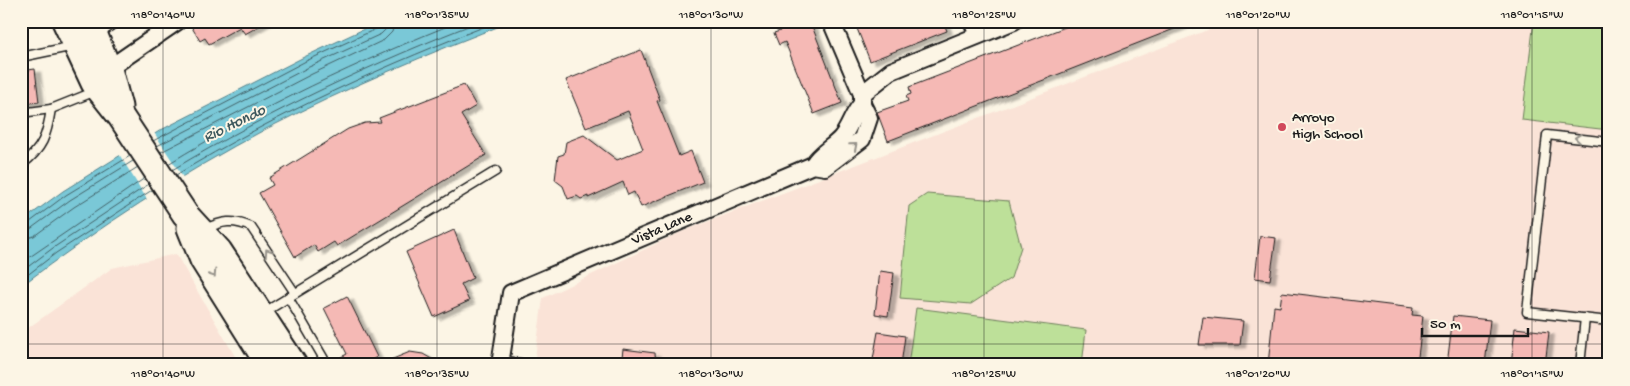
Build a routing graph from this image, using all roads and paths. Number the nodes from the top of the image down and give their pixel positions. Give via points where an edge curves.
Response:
1 (65, 21) edge
2 (118, 21) edge
3 (178, 21) edge
4 (831, 21) edge
5 (1014, 21) edge
6 (975, 28) edge
7 (87, 34) edge
8 (21, 57) edge
9 (106, 81) junction
10 (862, 99) junction
11 (51, 108) junction
12 (21, 113) edge
13 (1609, 142) edge
14 (21, 165) edge
15 (496, 171) dead end
16 (193, 227) junction
17 (292, 295) junction
18 (251, 318) junction
19 (1585, 318) junction
20 (1609, 321) edge
21 (323, 362) edge
22 (500, 362) edge
23 (269, 365) edge
24 (294, 365) edge
25 (531, 365) edge
26 (1580, 365) edge

1 - 7 main road
2 - 7 lane
3 - 9 street
4 - 10 street, Vista Lane
5 - 6 street
6 - 10 street via 891,71
7 - 8 lane
7 - 9 main road
9 - 11 lane
9 - 16 main road via 121,117
10 - 22 street, Vista Lane via 869,118 862,139 825,166 813,165 511,293
11 - 12 lane
11 - 14 lane via 47,131 37,154
13 -> 19 lane via 1547,135 1527,312
15 - 17 lane
17 -> 16 lane via 251,227 240,222 222,221
16 - 18 main road via 219,251
17 - 18 lane
17 - 21 lane
18 - 23 main road
18 - 24 main road
19 - 20 lane
19 - 26 lane
22 - 25 lane

